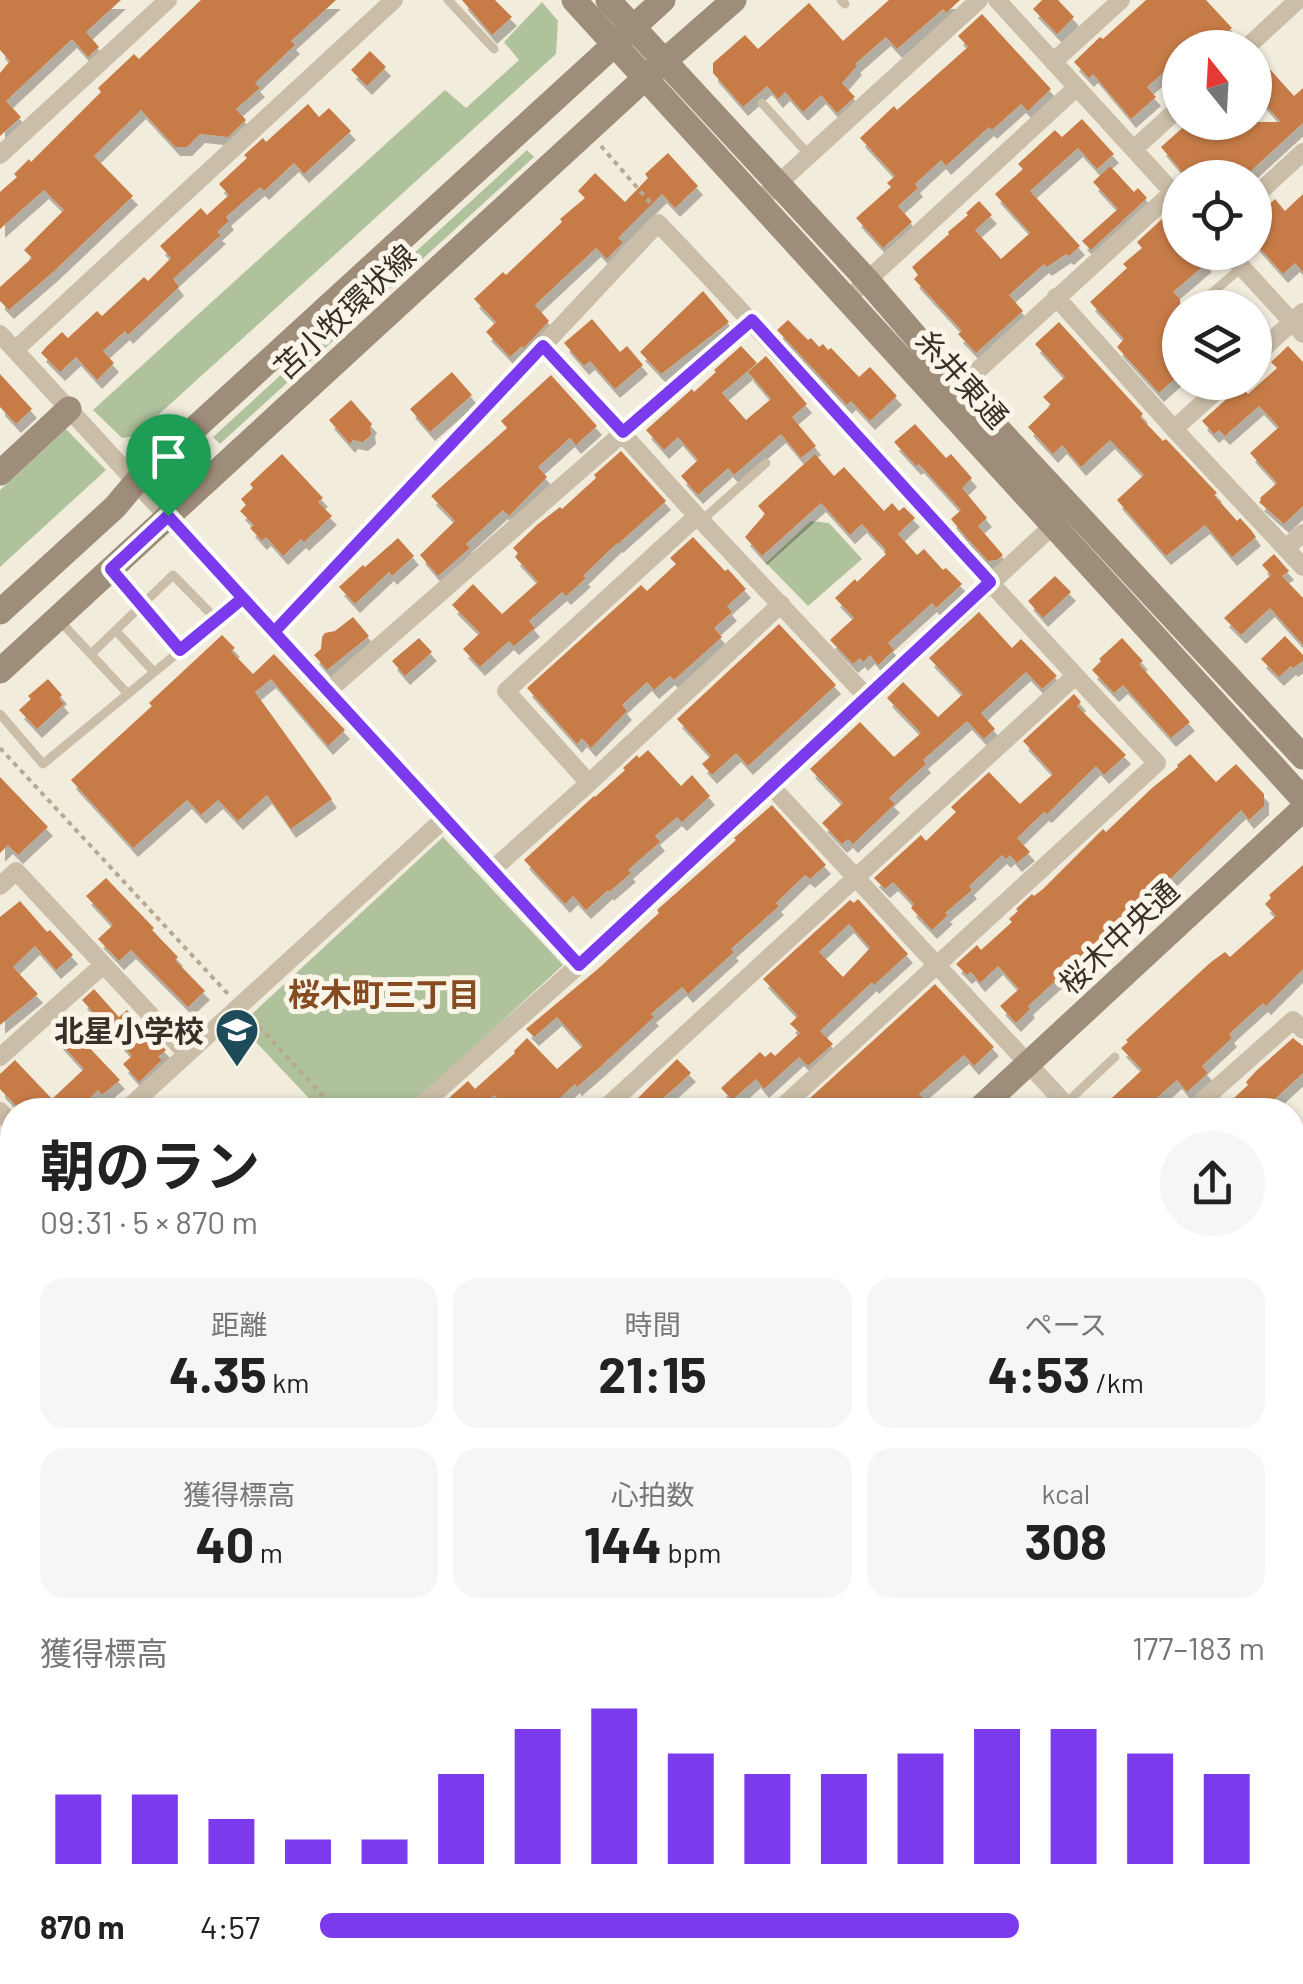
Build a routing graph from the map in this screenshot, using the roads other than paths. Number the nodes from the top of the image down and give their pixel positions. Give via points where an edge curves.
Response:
1 (168, 0) edge
2 (394, 0) edge
3 (448, 0) edge
4 (574, 0) edge
5 (608, 0) edge
6 (663, 0) edge
7 (734, 0) edge
8 (978, 0) edge
9 (997, 0) edge
10 (1121, 0) edge
11 (1298, 0) edge
12 (1266, 30) edge
13 (623, 35) junction
14 (494, 49) dead end
15 (1054, 62) junction
16 (654, 70) junction
17 (1077, 88) junction
18 (762, 103) dead end
19 (1162, 124) edge
20 (1134, 150) junction
21 (1303, 152) edge
22 (0, 155) edge
23 (810, 155) junction
24 (1162, 180) edge
25 (1272, 180) edge
26 (767, 194) junction
27 (1162, 209) edge
28 (1239, 270) edge
29 (1245, 270) edge
30 (867, 280) junction
31 (1215, 290) edge
32 (1056, 297) junction
33 (848, 298) junction
34 (752, 320) junction
35 (1299, 323) edge
36 (0, 334) edge
37 (1272, 343) edge
38 (543, 346) junction
39 (16, 350) junction
40 (951, 395) junction
41 (1206, 400) edge
42 (69, 410) junction
43 (1174, 430) junction
44 (623, 432) junction
45 (766, 463) dead end
46 (0, 473) edge
47 (136, 482) junction
48 (168, 516) junction
49 (1063, 517) junction
50 (699, 518) junction
51 (1303, 533) edge
52 (1286, 548) junction
53 (1303, 567) edge
54 (111, 569) junction
55 (990, 582) junction
56 (243, 598) junction
57 (143, 604) junction
58 (781, 604) junction
59 (0, 612) edge
60 (58, 618) junction
61 (216, 620) junction
62 (116, 630) junction
63 (274, 632) junction
64 (180, 650) junction
65 (91, 654) junction
66 (0, 671) edge
67 (154, 672) junction
68 (1075, 676) junction
69 (328, 691) junction
70 (128, 694) junction
71 (867, 697) junction
72 (0, 714) edge
73 (1303, 756) edge
74 (589, 784) junction
75 (771, 786) junction
76 (1303, 799) edge
77 (1303, 810) edge
78 (444, 818) junction
79 (492, 870) junction
80 (856, 879) junction
81 (0, 886) edge
82 (103, 965) junction
83 (579, 965) junction
84 (937, 965) junction
85 (1303, 1030) edge
86 (187, 1054) junction
87 (0, 1057) edge
88 (1116, 1058) dead end
89 (1028, 1064) junction
90 (139, 1098) edge
91 (430, 1098) edge
92 (616, 1098) edge
93 (792, 1098) edge
94 (991, 1098) edge
95 (1060, 1098) edge
96 (1077, 1098) edge
97 (1205, 1098) edge

1 - 22 street
2 - 39 street
3 - 14 lane
4 - 13 street, 糸井東通
5 - 13 street, 糸井東通
6 - 13 street, 苫小牧環状線
7 - 16 street, 苫小牧環状線
8 - 23 street
9 - 15 street
10 - 15 street
11 - 12 street
13 - 16 street, 糸井東通
13 - 47 street, 苫小牧環状線
15 - 17 street
16 - 26 street, 糸井東通
16 - 48 street, 苫小牧環状線
17 - 20 street
17 - 30 street
18 - 23 lane
19 - 20 street
20 - 24 street
21 - 25 street
23 - 26 street
26 - 30 street, 糸井東通
26 - 33 street, 糸井東通
27 - 32 street
28 - 31 lane
29 - 35 street
30 - 33 street
30 - 40 street, 糸井東通
32 - 40 street
32 - 43 street
33 - 40 street, 糸井東通
34 - 38 street via 658,223
34 - 44 street
34 - 55 street
35 - 37 street
36 - 39 street
38 - 44 street
38 - 63 street
39 - 42 street
40 - 49 street, 糸井東通
41 - 43 street
42 - 46 street
42 - 47 street
43 - 52 street
44 - 50 street
44 - 69 street
45 - 50 lane
47 - 48 street
47 - 59 street, 苫小牧環状線
48 - 54 street, 苫小牧環状線
48 - 56 street
49 - 55 street
49 - 73 street, 糸井東通
49 - 76 street, 糸井東通
50 - 58 street
50 - 74 street via 506,690
51 - 52 street
52 - 53 street
54 - 57 lane
54 - 60 street, 苫小牧環状線
55 - 68 street
55 - 71 street
56 - 61 lane
56 - 63 street
57 - 61 lane via 173,576
57 - 62 lane
57 - 64 lane
58 - 71 street
58 - 74 street
60 - 65 lane
60 - 66 street, 苫小牧環状線
61 - 64 lane
62 - 65 lane
62 - 67 lane
63 - 69 street
64 - 67 lane
65 - 70 lane
67 - 70 lane
68 - 80 street
68 - 84 street via 1157,763
69 - 78 street
70 - 72 lane via 43,764
71 - 75 street
74 - 79 street
75 - 80 street
75 - 83 street
77 - 89 street, 桜木中央通
78 - 79 street
78 - 86 street
79 - 83 street
80 - 84 street
80 - 92 street
81 - 82 street via 16,871
82 - 86 street
82 - 87 street
83 - 91 street
84 - 89 street
84 - 93 street
85 - 97 street via 1293,1020
86 - 90 street
88 - 96 lane
89 - 94 street, 桜木中央通
89 - 95 street

